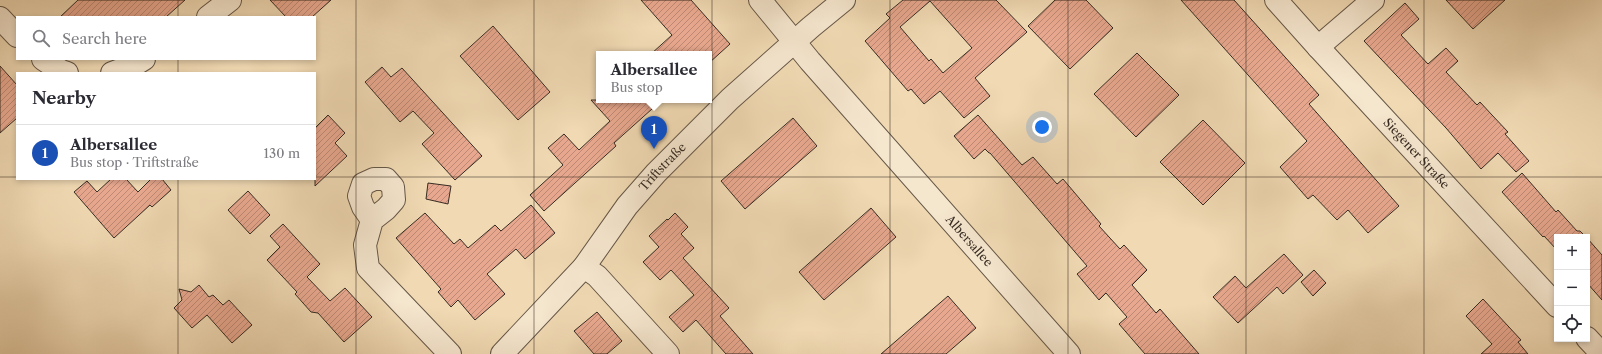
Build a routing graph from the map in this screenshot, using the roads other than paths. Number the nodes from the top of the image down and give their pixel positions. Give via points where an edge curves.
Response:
1 (230, 0) edge
2 (760, 0) edge
3 (844, 0) edge
4 (1276, 0) edge
5 (1373, 0) edge
6 (209, 16) edge
7 (0, 18) edge
8 (16, 35) edge
9 (794, 42) junction
10 (1318, 48) junction
11 (45, 60) edge
12 (142, 60) edge
13 (64, 72) edge
14 (115, 72) edge
15 (372, 220) dead end
16 (584, 267) junction
17 (1554, 303) edge
18 (1590, 341) edge
19 (450, 354) edge
20 (502, 354) edge
21 (668, 354) edge
22 (1069, 354) edge
23 (1602, 354) edge

1 - 6 street
2 - 9 street, Albersallee
3 - 9 street, Triftstraße
4 - 10 street, Siegener Straße
5 - 10 street
7 - 8 street
9 - 16 street, Triftstraße via 730,99 656,173 627,206
9 - 22 street, Albersallee
10 - 17 street, Siegener Straße
11 - 13 street
12 - 14 street
15 - 19 street via 365,245 368,268
16 - 20 street, Triftstraße
16 - 21 street via 597,276
18 - 23 street

